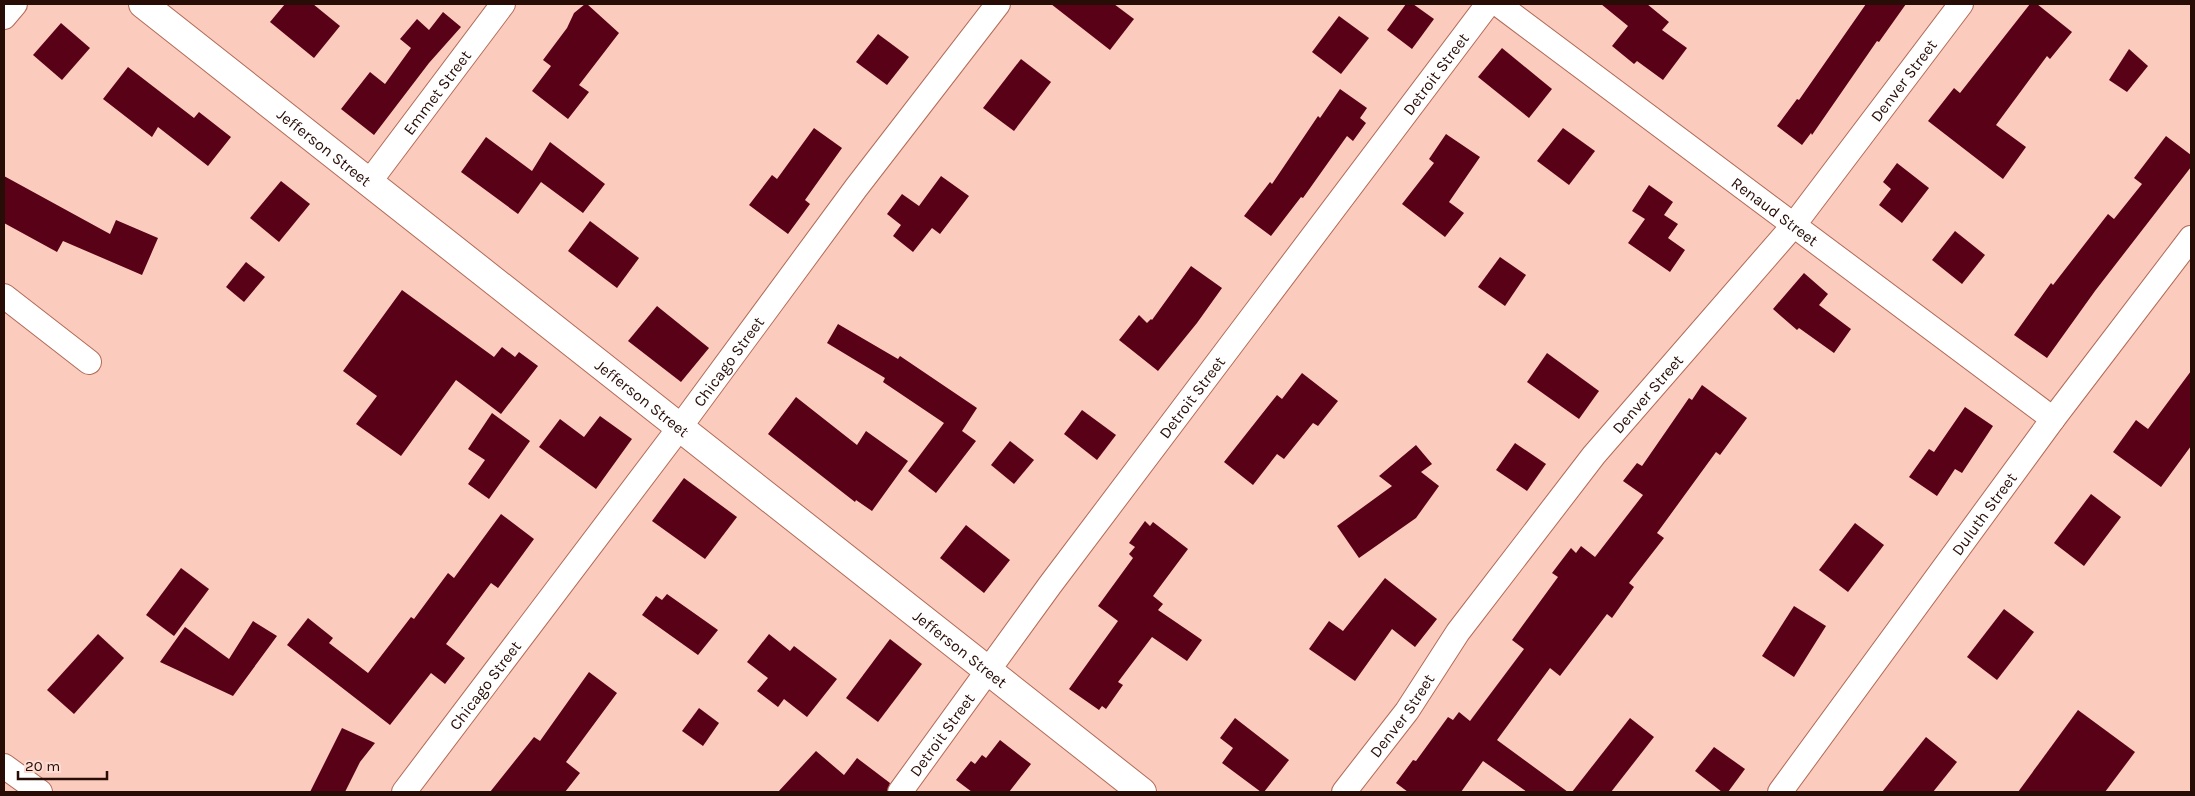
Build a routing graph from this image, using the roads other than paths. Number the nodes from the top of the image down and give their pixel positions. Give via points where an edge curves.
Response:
1 (14, 4) edge
2 (143, 4) edge
3 (503, 4) edge
4 (998, 4) edge
5 (1488, 4) edge
6 (1498, 4) edge
7 (1961, 4) edge
8 (4, 17) edge
9 (370, 181) junction
10 (1792, 226) junction
11 (2191, 238) edge
12 (4, 296) edge
13 (89, 362) dead end
14 (2053, 419) junction
15 (680, 427) junction
16 (989, 671) junction
17 (4, 766) edge
18 (40, 792) edge
19 (404, 792) edge
20 (900, 792) edge
21 (1142, 792) edge
22 (1344, 792) edge
23 (1780, 792) edge

1 - 8 street
2 - 9 street, Jefferson Street
3 - 9 street, Emmet Street
4 - 15 street, Chicago Street via 856,188
5 - 16 street, Detroit Street via 1050,585
6 - 10 street, Renaud Street
7 - 10 street, Denver Street
9 - 15 street, Jefferson Street
10 - 14 street, Renaud Street
10 - 22 street, Denver Street via 1594,455 1458,632 1407,711
11 - 14 street, Duluth Street
12 - 13 street
14 - 23 street, Duluth Street
15 - 16 street, Jefferson Street
15 - 19 street, Chicago Street
16 - 20 street, Detroit Street
16 - 21 street, Jefferson Street
17 - 18 street

